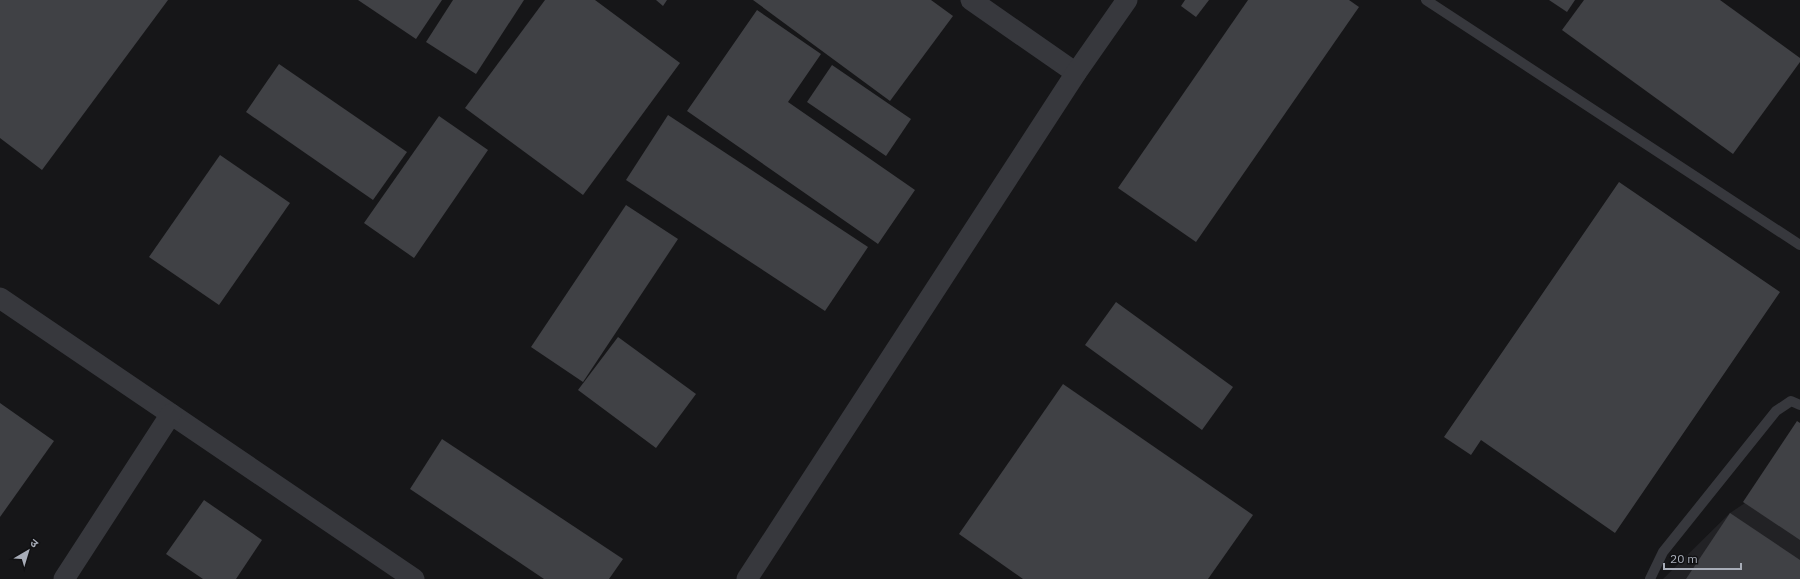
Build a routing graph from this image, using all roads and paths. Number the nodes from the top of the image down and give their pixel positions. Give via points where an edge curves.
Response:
1 (971, 0) edge
2 (1127, 0) edge
3 (1426, 0) edge
4 (1076, 73) junction
5 (1800, 245) edge
6 (0, 298) edge
7 (1800, 405) edge
8 (171, 414) junction
9 (64, 579) edge
10 (414, 579) edge
11 (747, 579) edge
12 (1650, 579) edge

1 - 4 street
2 - 4 street
3 - 5 lane
4 - 11 street
6 - 8 street
7 - 12 lane via 1791,401 1776,411 1663,552
8 - 9 street
8 - 10 street

